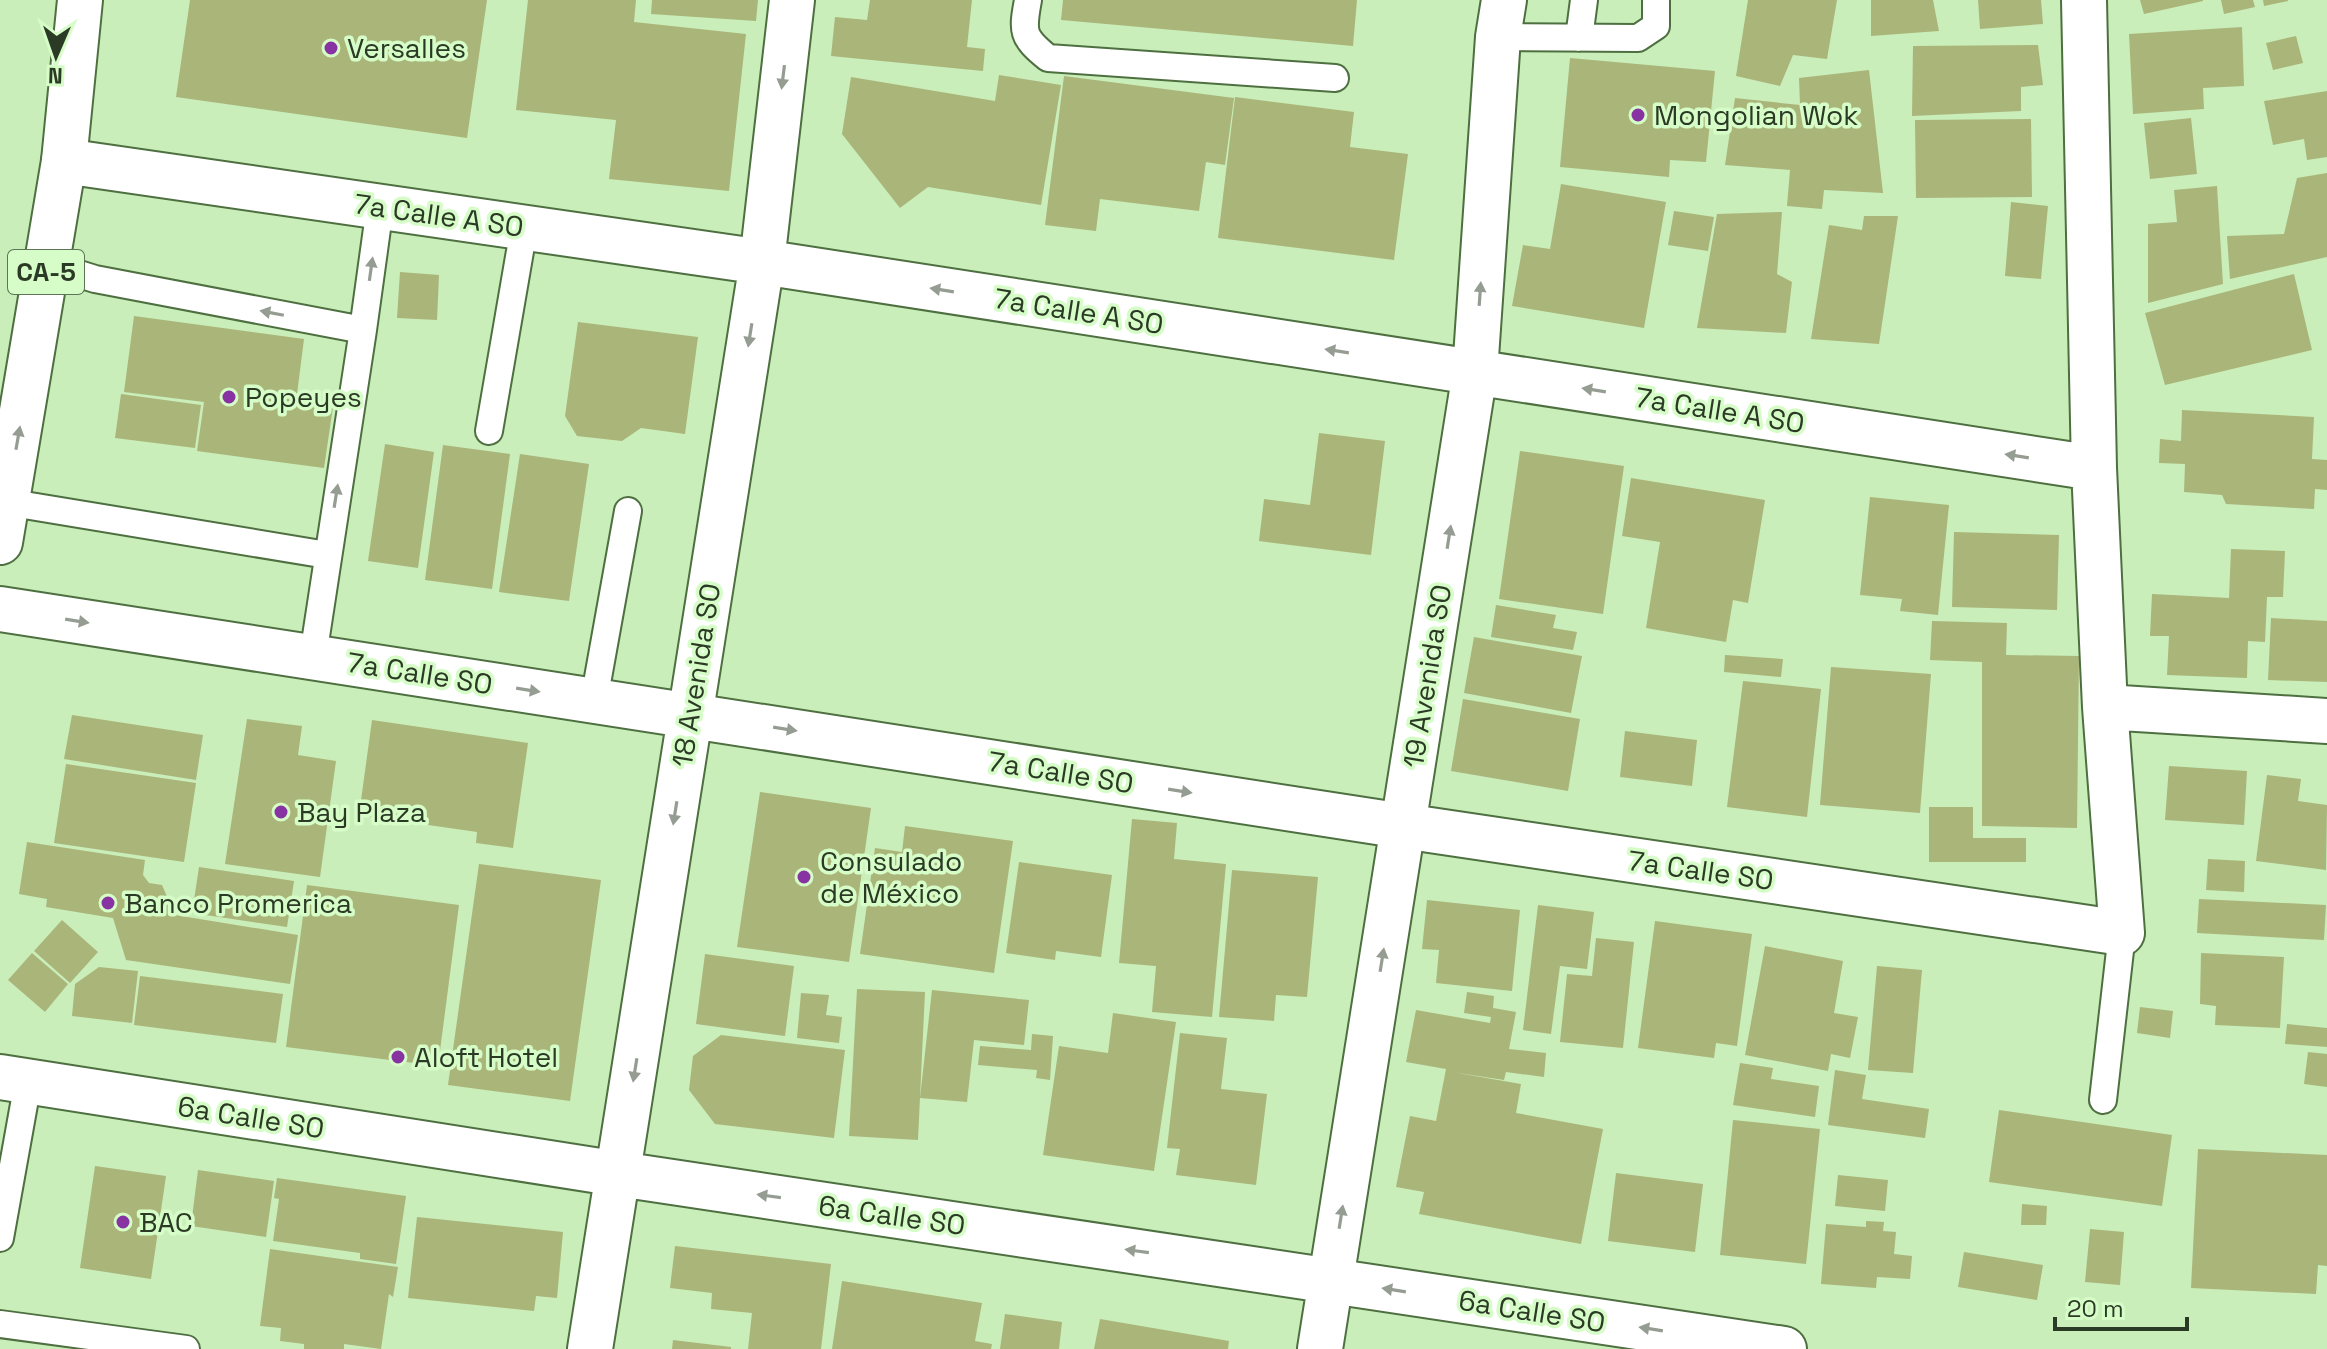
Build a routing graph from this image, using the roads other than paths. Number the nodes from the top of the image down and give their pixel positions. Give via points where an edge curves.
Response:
1 (80, 0) edge
2 (792, 0) edge
3 (1028, 0) edge
4 (1584, 0) edge
5 (1656, 0) edge
6 (2084, 0) edge
7 (1501, 18) edge
8 (1579, 38) junction
9 (1335, 78) dead end
10 (64, 161) junction
11 (380, 207) junction
12 (524, 228) junction
13 (762, 262) junction
14 (47, 264) junction
15 (363, 330) junction
16 (1475, 372) junction
17 (489, 431) dead end
18 (2094, 468) junction
19 (628, 511) dead end
20 (3, 522) edge
21 (327, 555) junction
22 (0, 609) edge
23 (313, 656) junction
24 (594, 700) junction
25 (2105, 707) junction
26 (690, 715) junction
27 (2327, 721) edge
28 (1403, 826) junction
29 (2122, 933) junction
30 (14, 1080) edge
31 (2103, 1100) dead end
32 (619, 1174) junction
33 (0, 1238) edge
34 (1331, 1280) junction
35 (0, 1324) edge
36 (186, 1349) edge
37 (590, 1349) edge
38 (1320, 1349) edge
39 (1784, 1349) edge

1 - 10 main road, CA-5
2 -> 13 main road, 18 Avenida SO
3 - 9 lane via 1023,27 1031,45 1048,58
4 - 8 lane
5 - 8 lane via 1656,26 1638,38
6 - 18 main road
7 - 8 lane
16 -> 7 main road, 19 Avenida SO
10 - 11 main road, 7a Calle A SO
10 - 14 main road, CA-5
11 - 12 main road, 7a Calle A SO
15 -> 11 lane
12 - 13 main road, 7a Calle A SO
12 - 17 lane
16 -> 13 main road, 7a Calle A SO
13 -> 26 main road, 18 Avenida SO
15 -> 14 lane via 95,279
20 -> 14 main road, CA-5
21 -> 15 lane
18 -> 16 main road, 7a Calle A SO
28 -> 16 main road, 19 Avenida SO
18 - 25 main road
19 - 24 lane
20 - 21 lane
21 - 23 lane
22 -> 23 main road, 7a Calle SO
23 -> 24 main road, 7a Calle SO
24 - 26 main road, 7a Calle SO
25 - 27 main road
25 - 29 main road
26 -> 28 main road, 7a Calle SO
26 -> 32 main road, 18 Avenida SO
28 - 29 main road, 7a Calle SO
34 -> 28 main road, 19 Avenida SO
29 - 31 lane
30 - 32 main road, 6a Calle SO
30 - 33 lane
34 -> 32 main road, 6a Calle SO
32 - 37 main road, 18 Avenida SO
34 - 38 main road, 19 Avenida SO
39 -> 34 main road, 6a Calle SO
35 - 36 lane

